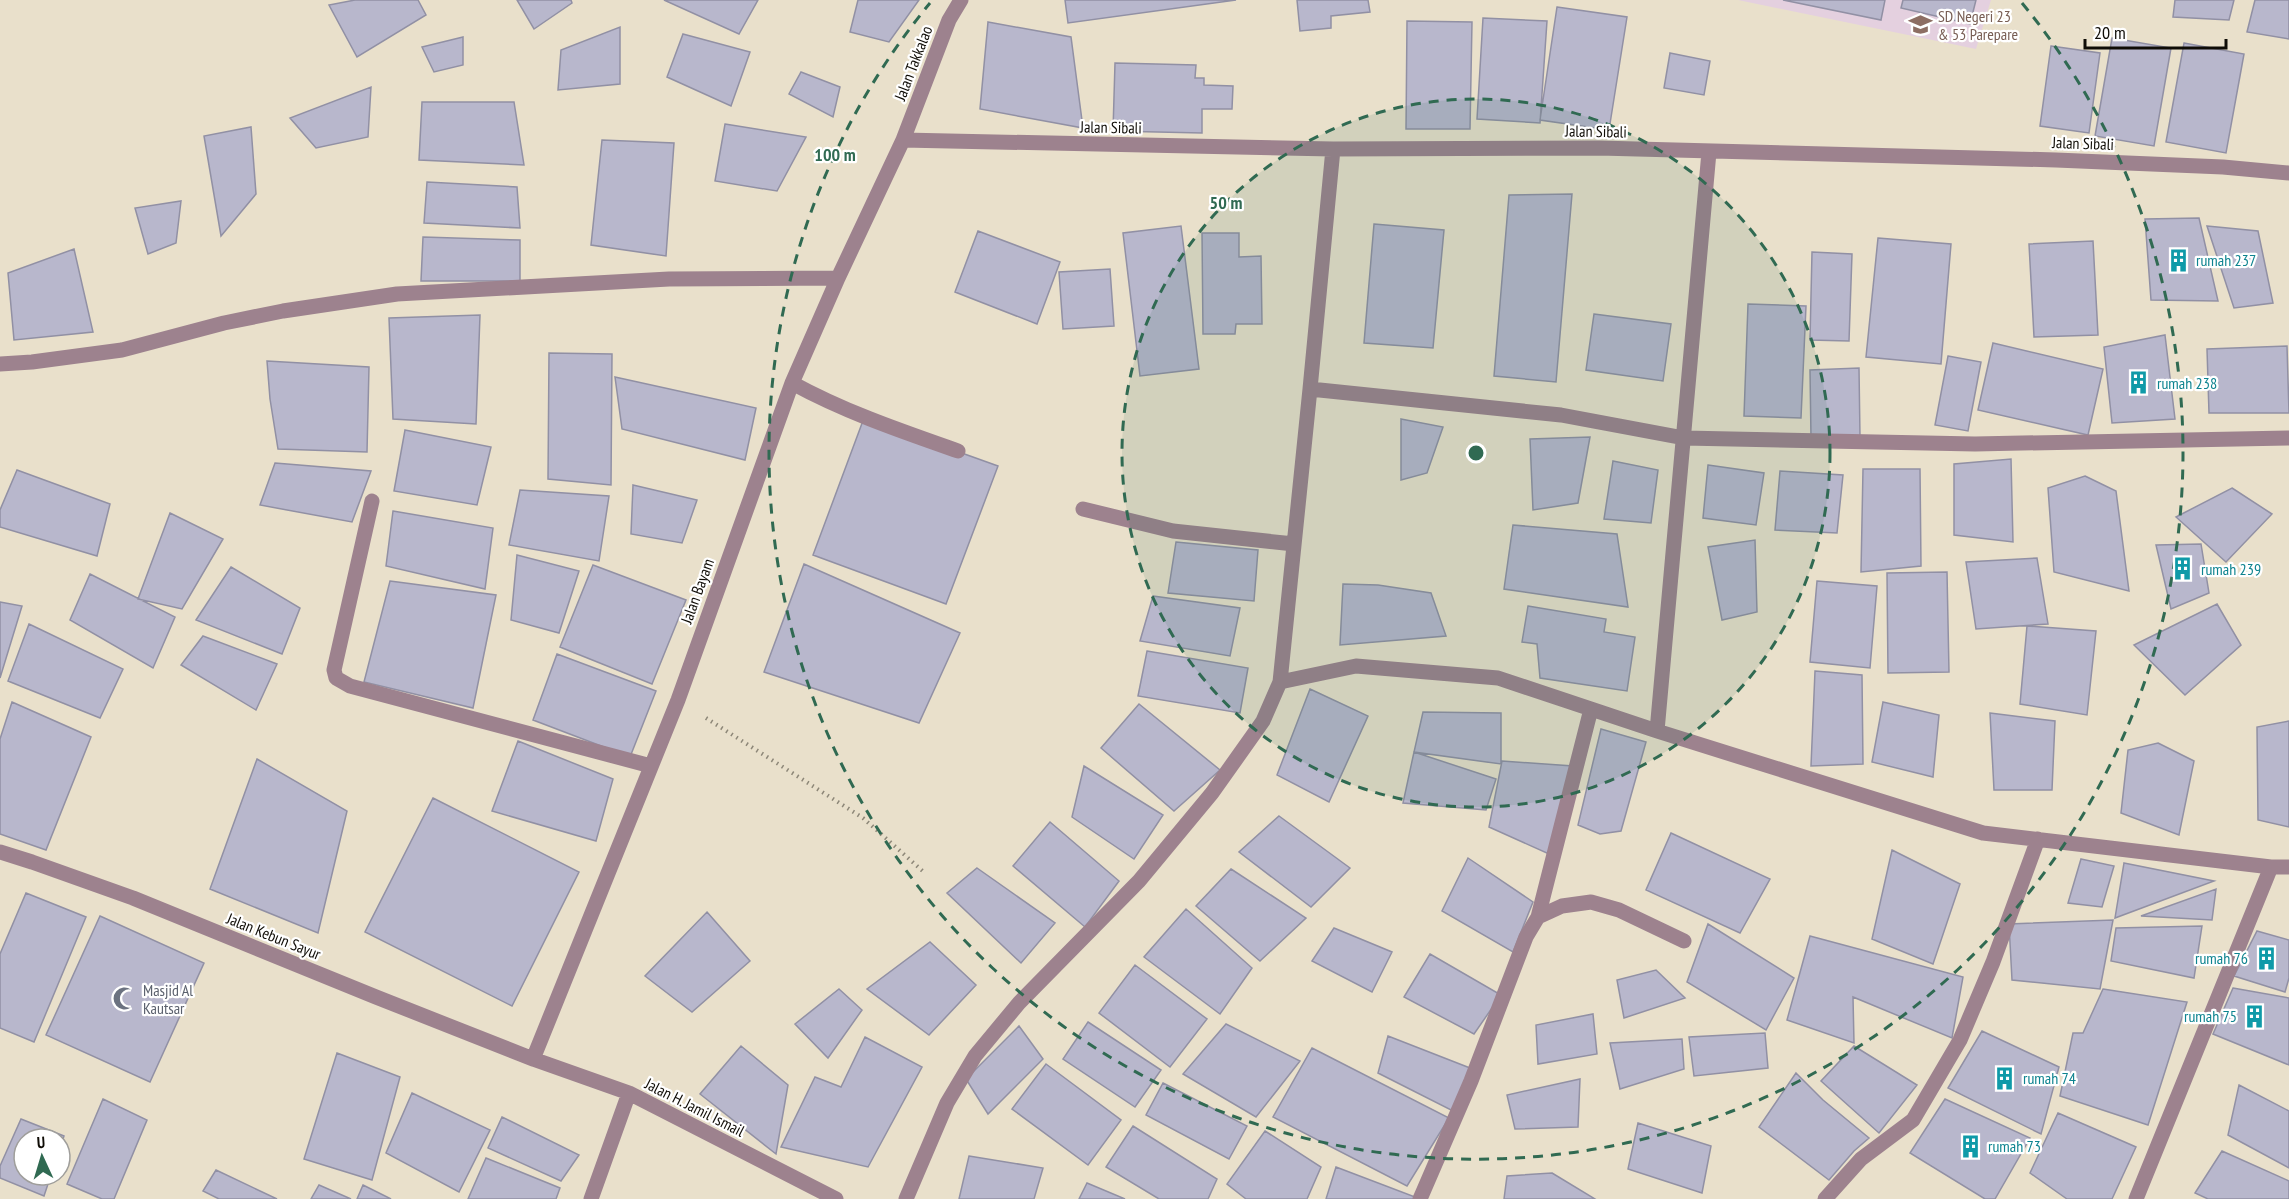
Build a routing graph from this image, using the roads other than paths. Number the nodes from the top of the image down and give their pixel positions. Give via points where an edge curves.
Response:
1 (961, 0) edge
2 (903, 140) junction
3 (1333, 149) junction
4 (1709, 152) junction
5 (2289, 173) edge
6 (838, 278) junction
7 (0, 364) edge
8 (792, 383) junction
9 (1310, 389) junction
10 (1684, 438) junction
11 (2289, 438) edge
12 (958, 451) dead end
13 (372, 501) dead end
14 (1083, 509) dead end
15 (1294, 544) junction
16 (1280, 682) junction
17 (1591, 709) junction
18 (1657, 731) junction
19 (651, 766) junction
20 (2038, 839) junction
21 (0, 852) edge
22 (2271, 867) junction
23 (2289, 867) edge
24 (1538, 917) junction
25 (1684, 941) dead end
26 (533, 1059) junction
27 (629, 1093) junction
28 (591, 1199) edge
29 (836, 1199) edge
30 (906, 1199) edge
31 (1420, 1199) edge
32 (1825, 1199) edge
33 (2136, 1199) edge

1 - 2 street, Jalan Takkalao via 949,20
2 - 3 street, Jalan Sibali
2 - 6 street, Jalan Bayam
3 - 4 street, Jalan Sibali via 1599,148
3 - 9 street
4 - 5 street, Jalan Sibali via 2056,160
4 - 10 street
6 - 7 street via 669,279 397,294 263,315 122,350
6 - 8 street, Jalan Bayam
8 - 12 street via 844,409
8 - 19 street, Jalan Bayam
9 - 10 street via 1561,415
9 - 15 street
10 - 11 street via 1975,444
10 - 18 street
13 - 19 street via 334,670 336,678 350,687
14 - 15 street via 1173,531
15 - 16 street
16 - 17 street via 1356,666 1498,678
16 - 30 street via 1263,721 1212,793 1139,881 1019,1003 975,1056 947,1103
17 - 18 street
17 - 24 street
18 - 20 street via 1983,833
19 - 26 street, Jalan Bayam
20 - 22 street
20 - 32 street via 1960,1040 1913,1120 1861,1160
21 - 26 street, Jalan Kebun Sayur via 133,898
22 - 23 street
22 - 33 street
24 - 25 street via 1562,906 1591,902 1619,910
24 - 31 street via 1526,937 1471,1081
26 - 27 street, Jalan H. Jamil Ismail
27 - 28 street
27 - 29 street, Jalan H. Jamil Ismail

